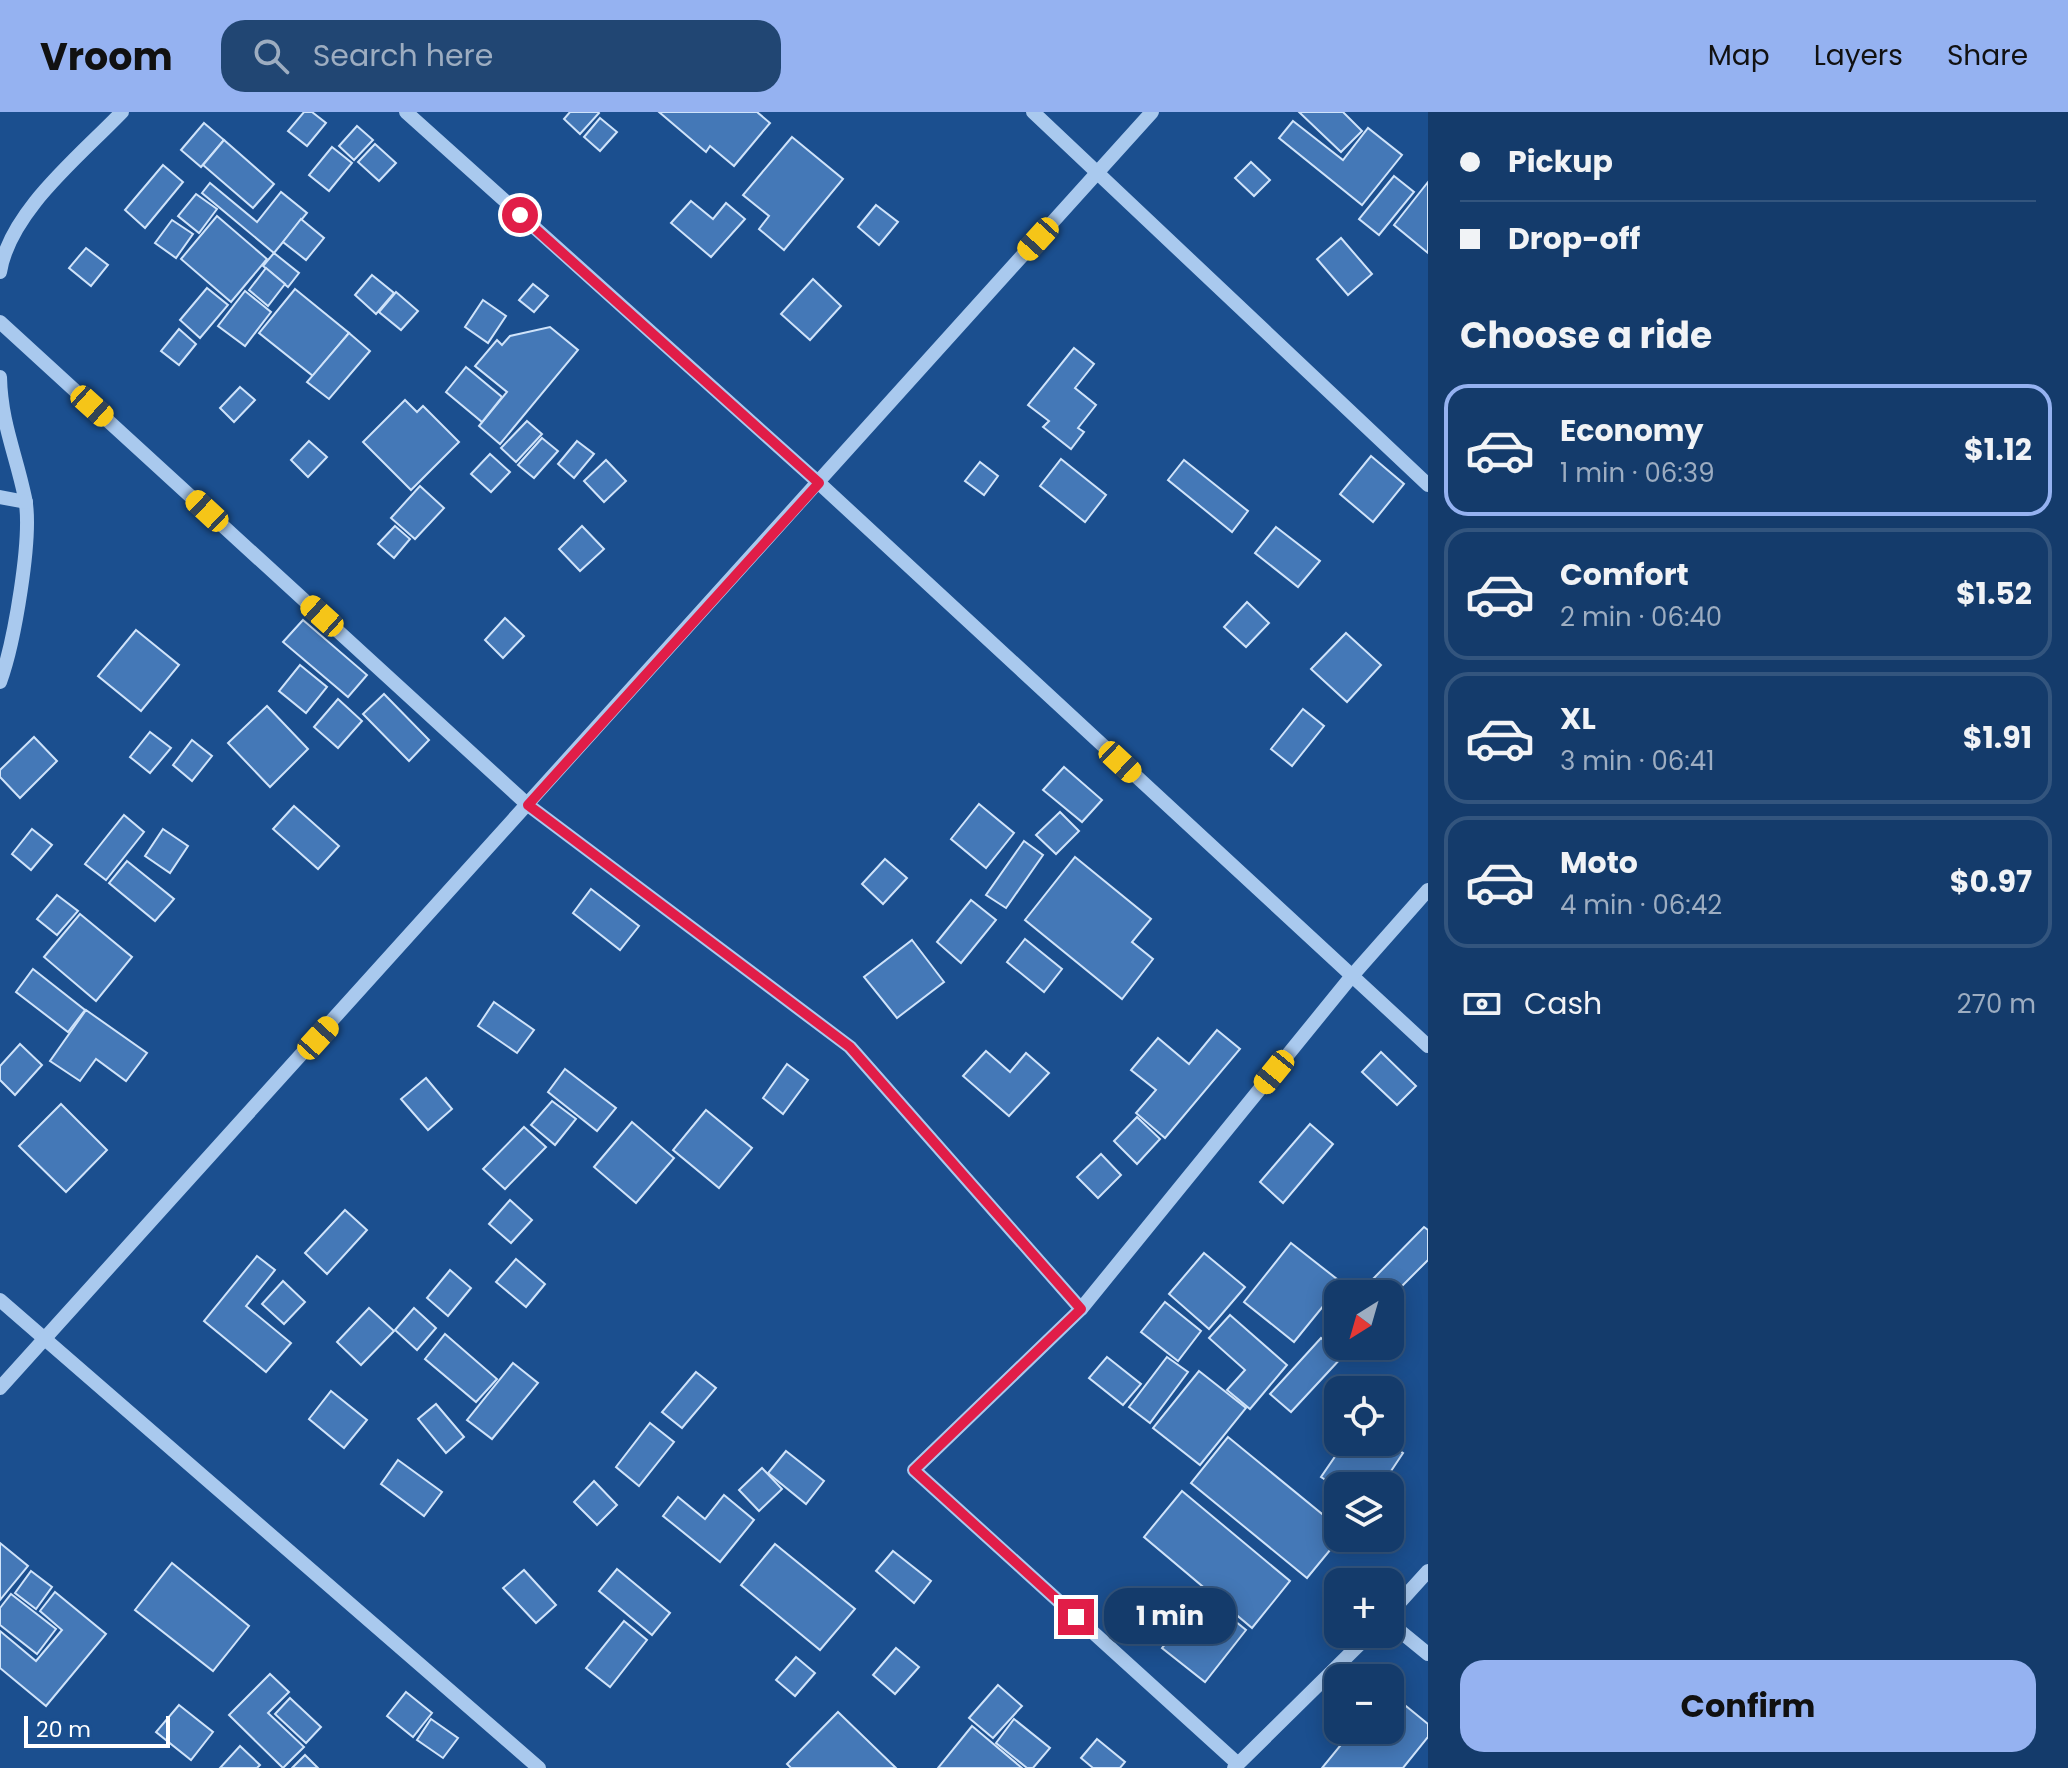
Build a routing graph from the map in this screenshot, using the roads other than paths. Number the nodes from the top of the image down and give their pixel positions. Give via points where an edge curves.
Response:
1 (122, 112) edge
2 (406, 112) edge
3 (1033, 112) edge
4 (1152, 112) edge
5 (1098, 172) junction
6 (0, 272) edge
7 (0, 322) edge
8 (0, 377) edge
9 (819, 483) junction
10 (1428, 485) edge
11 (0, 497) edge
12 (26, 502) junction
13 (0, 682) edge
14 (528, 805) junction
15 (1428, 890) edge
16 (1351, 977) junction
17 (1428, 1046) edge
18 (0, 1300) edge
19 (1081, 1309) junction
20 (45, 1340) junction
21 (0, 1388) edge
22 (1428, 1571) edge
23 (1404, 1598) edge
24 (1404, 1634) edge
25 (1356, 1648) edge
26 (1428, 1654) edge
27 (1236, 1766) edge
28 (539, 1768) edge

1 - 6 street via 32,207 9,243
2 - 9 street
3 - 5 street
4 - 5 street
5 - 9 street
5 - 10 street
7 - 14 street
8 - 12 street via 1,413
9 - 14 street
9 - 16 street
11 - 12 street
12 - 13 street via 23,581
14 - 19 street via 850,1047
14 - 20 street
15 - 16 street
16 - 17 street
16 - 19 street
18 - 20 street
19 - 27 street via 914,1470
20 - 21 street
20 - 28 street
22 - 23 street
24 - 26 street
25 - 27 street

